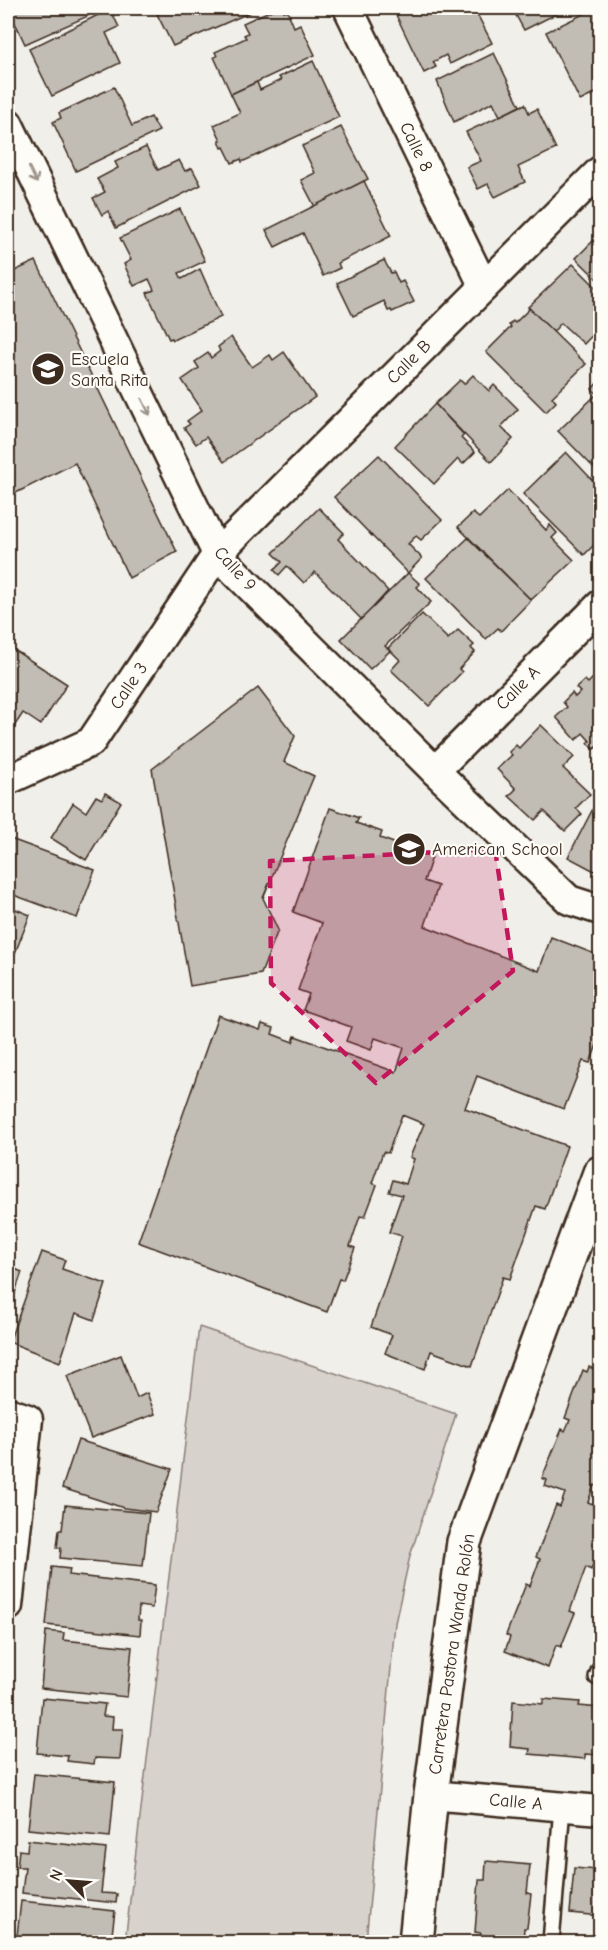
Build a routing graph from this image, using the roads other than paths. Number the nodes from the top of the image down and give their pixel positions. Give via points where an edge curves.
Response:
1 (348, 8) edge
2 (8, 123) edge
3 (600, 171) edge
4 (484, 287) junction
5 (217, 554) junction
6 (600, 605) edge
7 (435, 771) junction
8 (8, 780) edge
9 (600, 910) edge
10 (600, 1173) edge
11 (594, 1205) edge
12 (8, 1412) edge
13 (8, 1606) edge
14 (431, 1795) junction
15 (562, 1807) junction
16 (600, 1810) edge
17 (416, 1942) edge
18 (551, 1942) edge

1 - 4 street, Calle 8
2 -> 5 street, Calle 9
3 - 4 street, Calle B
4 - 5 street, Calle B
5 - 7 street, Calle 9
5 - 8 street, Calle 3 via 91,742
6 - 7 street, Calle A
7 - 9 street, Calle 9 via 569,900
10 - 11 street, Carretera Pastora Wanda Rolón
11 - 14 street, Carretera Pastora Wanda Rolón via 464,1542
12 - 13 street via 28,1419
14 - 15 street, Calle A
14 - 17 street, Carretera Pastora Wanda Rolón
15 - 16 street, Calle A
15 - 18 lane

